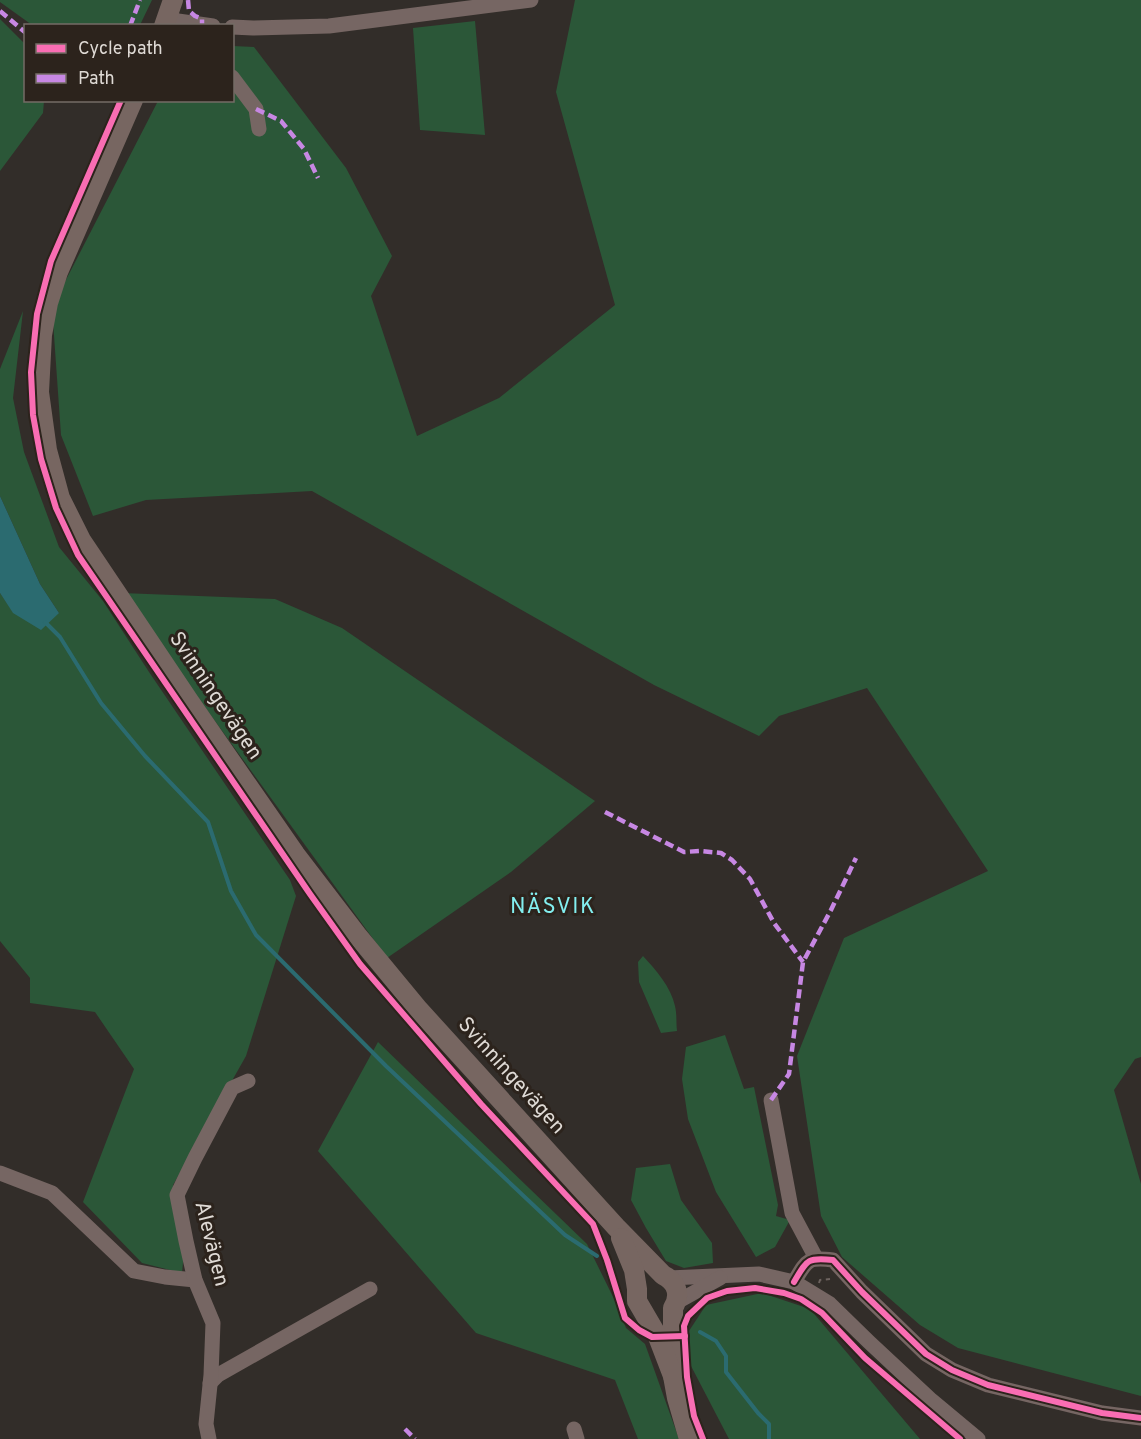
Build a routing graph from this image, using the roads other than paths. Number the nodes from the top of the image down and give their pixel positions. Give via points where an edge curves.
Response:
1 (531, 0) edge
2 (168, 14) edge
3 (196, 24) edge
4 (234, 27) edge
5 (234, 80) edge
6 (132, 102) edge
7 (259, 129) dead end
8 (248, 1081) dead end
9 (771, 1100) dead end
10 (0, 1173) edge
11 (616, 1227) junction
12 (816, 1258) junction
13 (666, 1277) junction
14 (723, 1277) junction
15 (195, 1280) junction
16 (794, 1282) junction
17 (370, 1289) dead end
18 (637, 1289) junction
19 (675, 1305) junction
20 (644, 1311) junction
21 (673, 1376) junction
22 (210, 1383) junction
23 (1141, 1418) edge
24 (209, 1439) edge
25 (690, 1439) edge
26 (978, 1439) edge

1 - 4 street via 329,26
2 - 3 street via 178,21
5 - 7 street via 256,109
6 - 11 main road, Svinningevägen via 58,272 42,335 39,392 47,450 60,498 81,540 295,854 419,1010
8 - 15 street, Alevägen via 232,1089 177,1195
9 - 12 street via 792,1213
10 - 15 street via 52,1193 134,1271
11 - 13 main road, Svinningevägen
11 - 18 main road, Svinningevägen via 634,1269
12 - 16 street via 805,1264
12 - 23 street via 833,1260 926,1354 952,1370 988,1385 1102,1413
13 - 14 street
13 - 18 main road via 650,1276
13 - 19 main road, Svinningevägen via 677,1289
14 - 16 street via 759,1274
14 - 19 street
15 - 22 street, Alevägen via 213,1323
16 - 26 street via 830,1304
17 - 22 street
18 - 20 main road, Svinningevägen via 637,1301
19 - 20 main road via 662,1316
19 - 21 main road, Svinningevägen
20 - 21 main road, Svinningevägen
21 - 25 main road, Svinningevägen
22 - 24 street, Alevägen via 206,1424

